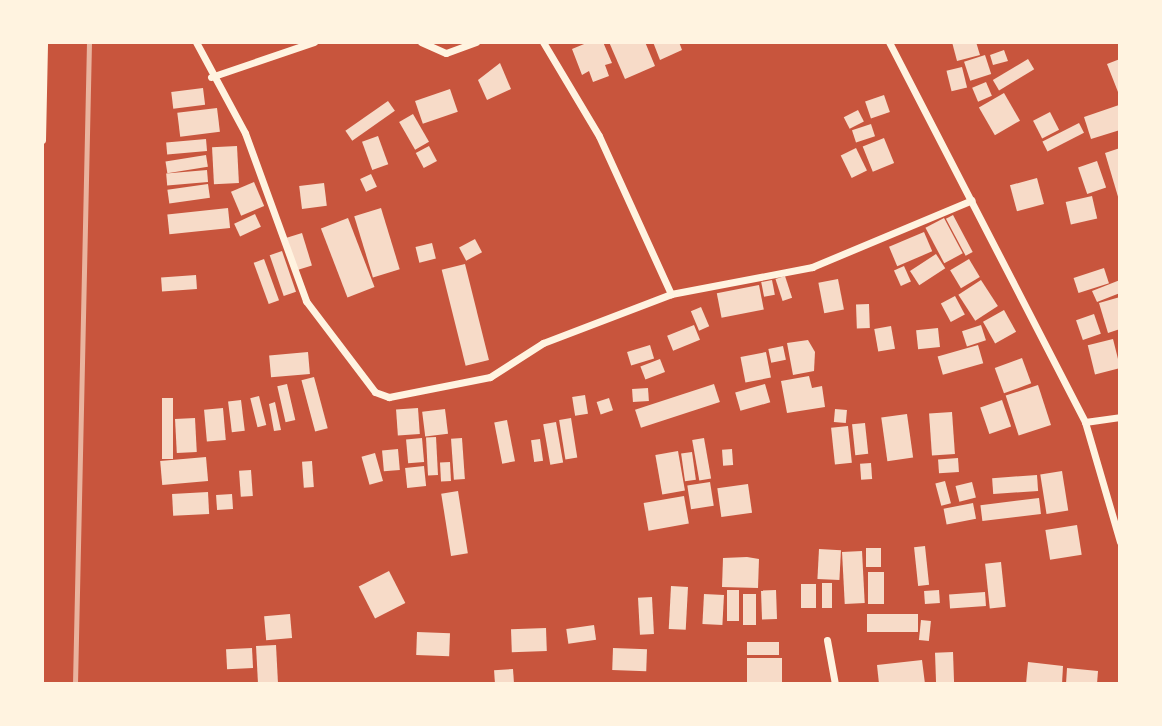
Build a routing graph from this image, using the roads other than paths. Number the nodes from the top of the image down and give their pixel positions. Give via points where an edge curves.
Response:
1 (44, 42) edge
2 (196, 42) edge
3 (314, 42) edge
4 (421, 42) edge
5 (476, 42) edge
6 (542, 42) edge
7 (889, 42) edge
8 (211, 77) junction
9 (42, 140) edge
10 (971, 200) junction
11 (671, 294) junction
12 (1120, 417) edge
13 (1085, 422) junction
14 (1120, 542) edge
15 (827, 640) dead end
16 (835, 684) edge

1 - 9 street
2 - 8 street
3 - 8 street
4 - 5 street via 446,53
6 - 11 street via 599,136
7 - 10 street
8 - 11 street via 245,133 306,302 375,392 389,397 490,377 543,343
10 - 11 street via 813,267
10 - 13 street
12 - 13 street
13 - 14 street
15 - 16 street

